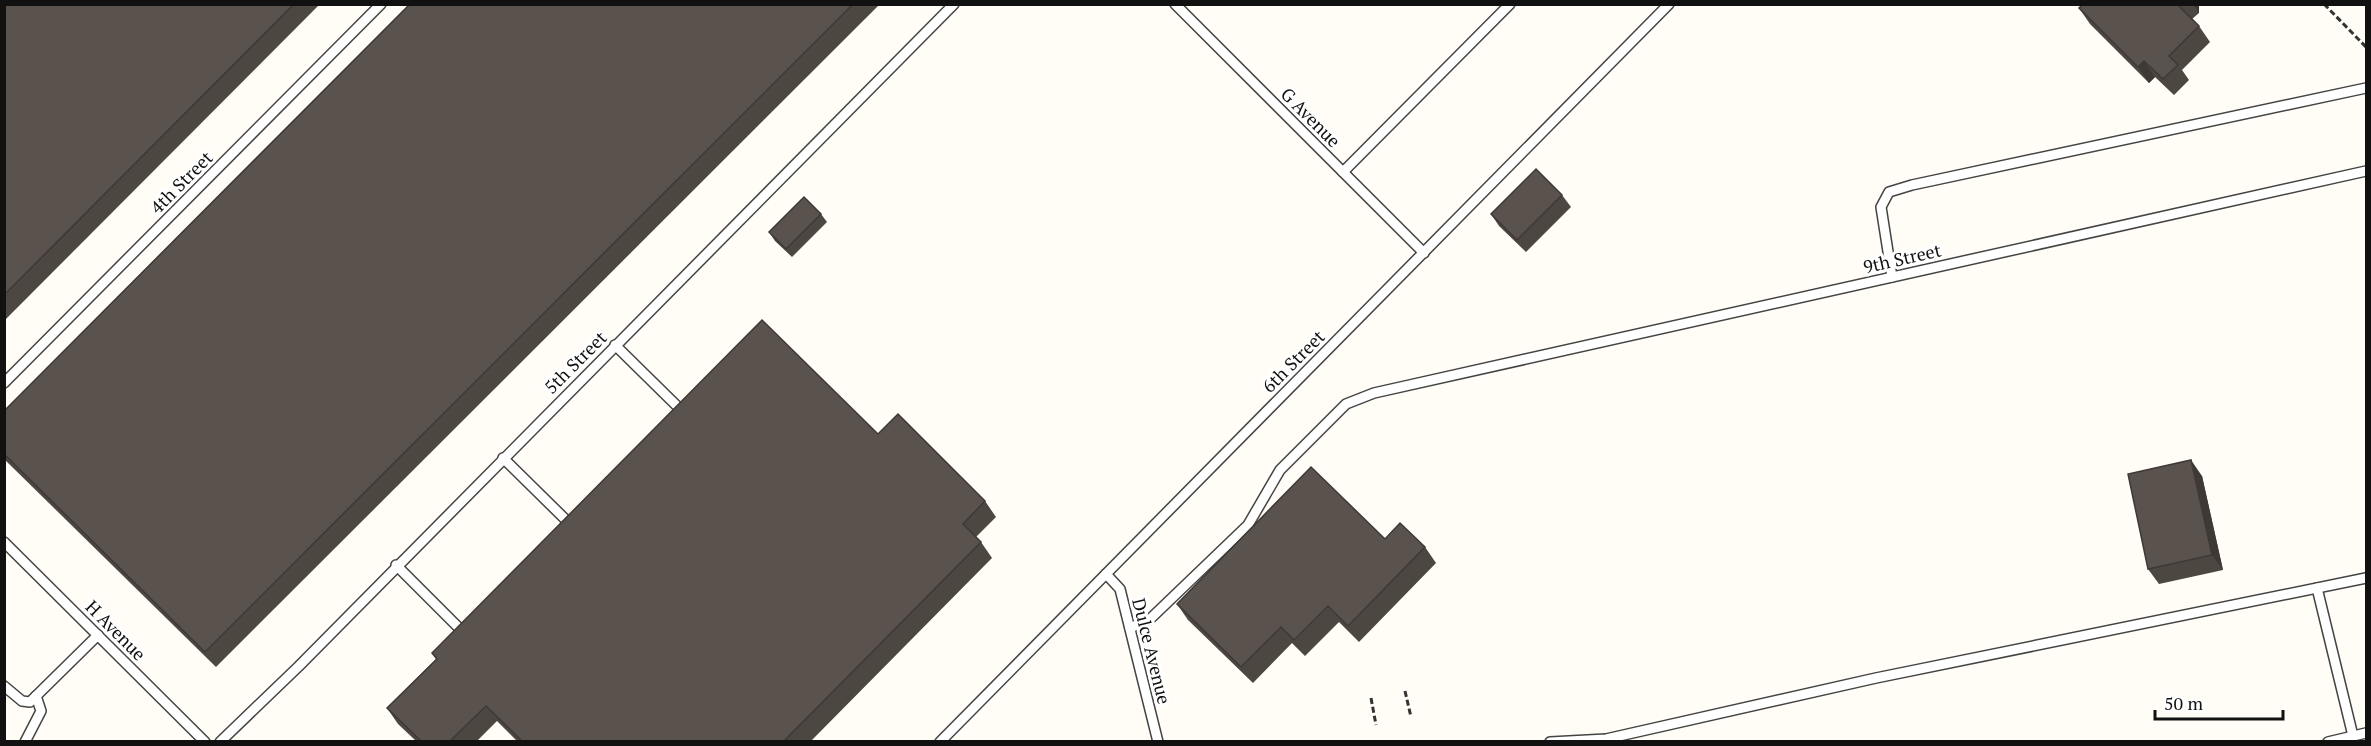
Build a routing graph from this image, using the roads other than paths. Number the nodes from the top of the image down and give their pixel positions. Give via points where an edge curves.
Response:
1 (381, 4) edge
2 (954, 4) edge
3 (1175, 4) edge
4 (1510, 4) edge
5 (1669, 4) edge
6 (2367, 88) edge
7 (2367, 171) edge
8 (1343, 172) junction
9 (1424, 253) junction
10 (1892, 277) junction
11 (615, 345) junction
12 (4, 383) edge
13 (680, 408) edge
14 (502, 458) junction
15 (567, 521) edge
16 (4, 542) edge
17 (396, 565) junction
18 (1106, 574) junction
19 (2367, 578) edge
20 (2317, 588) junction
21 (1130, 628) junction
22 (460, 629) edge
23 (98, 635) junction
24 (4, 686) edge
25 (36, 696) junction
26 (2367, 733) edge
27 (2353, 736) junction
28 (25, 741) edge
29 (205, 741) edge
30 (220, 741) edge
31 (940, 741) edge
32 (1158, 741) edge
33 (1550, 741) edge
34 (2328, 741) edge

1 - 12 lane, 4th Street
2 - 11 lane, 5th Street
3 - 8 lane, G Avenue
4 - 8 lane
5 - 9 lane, 6th Street
6 - 10 lane via 1889,192 1881,207
7 - 10 lane, 9th Street
8 - 9 lane, G Avenue
9 - 18 lane, 6th Street
10 - 21 lane, 9th Street via 1444,376 1346,404 1280,470 1248,525 1149,620
11 - 13 lane
11 - 14 lane, 5th Street
14 - 15 lane
14 - 17 lane, 5th Street
16 - 23 lane, H Avenue
17 - 22 lane
17 - 30 lane, 5th Street
18 - 21 lane, Dulce Avenue via 1120,589
18 - 31 lane, 6th Street
19 - 20 lane
20 - 27 lane
20 - 33 lane via 1876,678 1606,739
21 - 32 lane, Dulce Avenue
23 - 25 lane
23 - 29 lane, H Avenue
24 - 25 lane via 22,701 30,702
25 - 28 lane via 41,711
26 - 27 lane
27 - 34 lane

